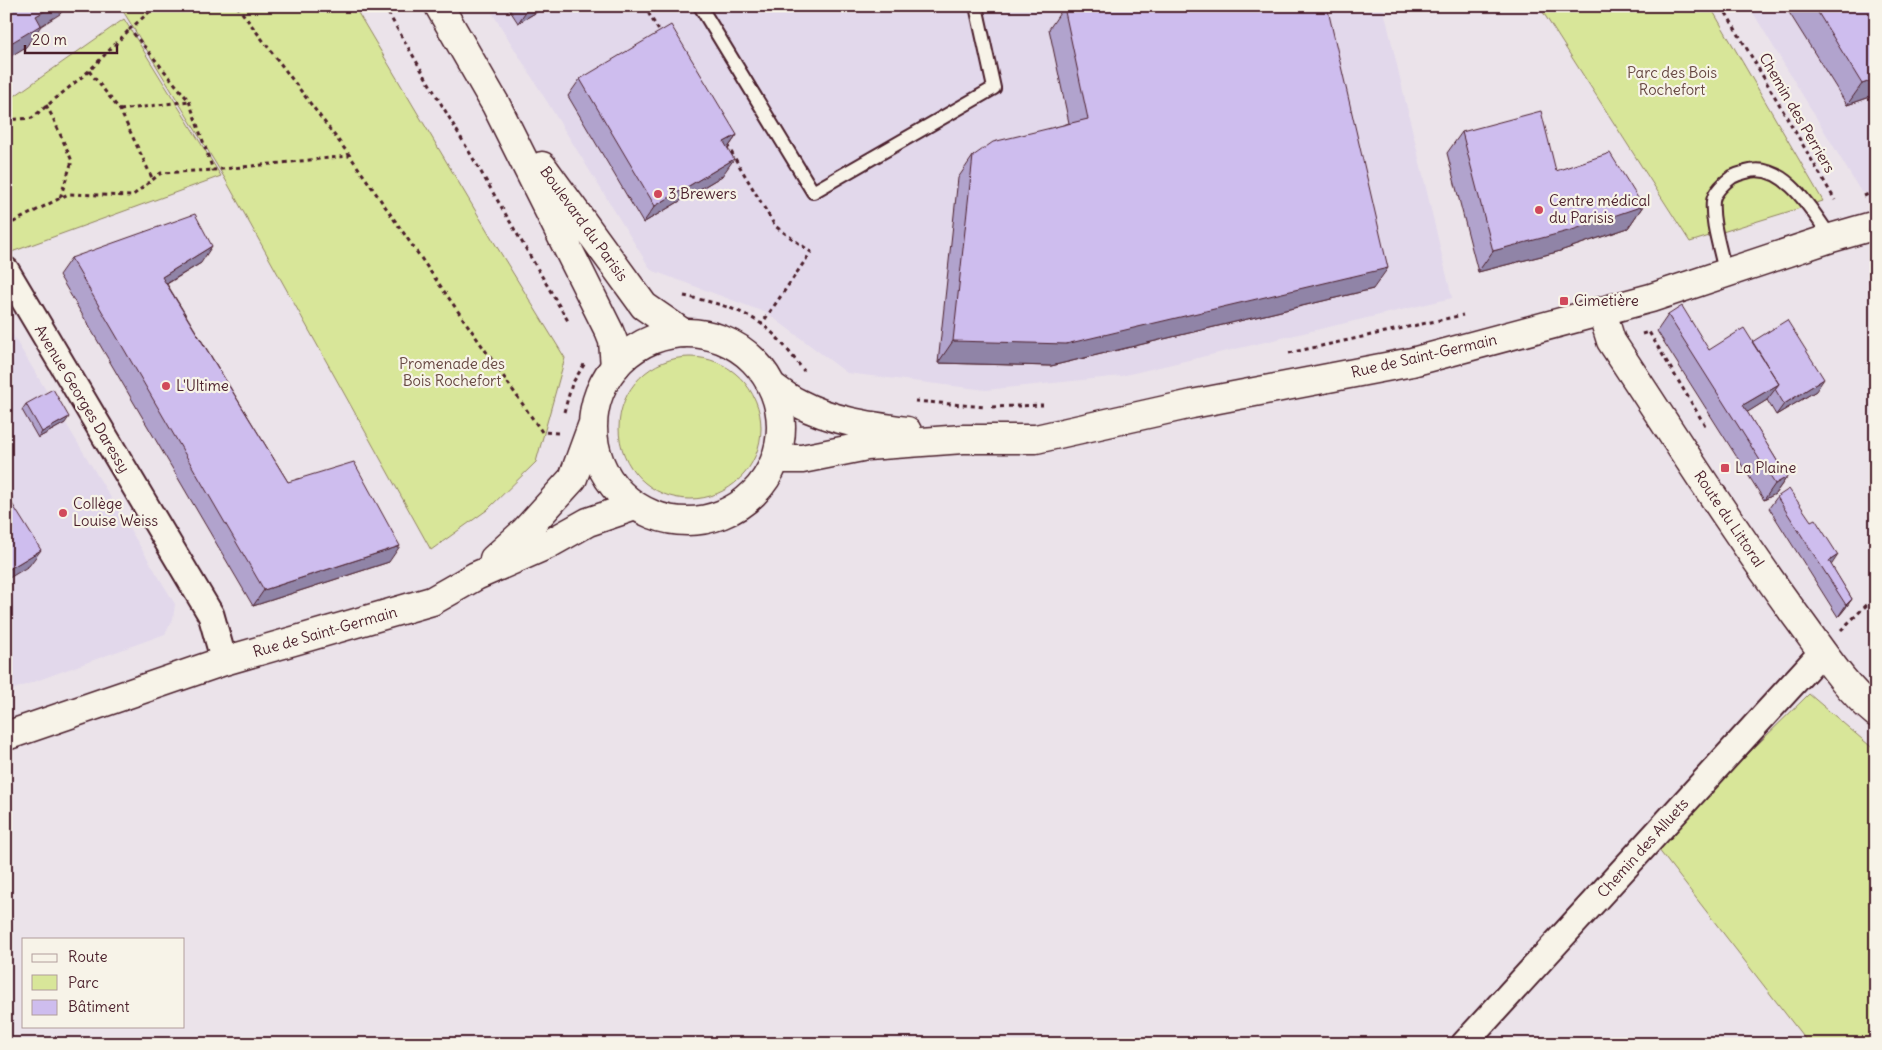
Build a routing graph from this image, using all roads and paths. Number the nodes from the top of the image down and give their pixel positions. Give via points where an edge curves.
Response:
1 (156, 6) edge
2 (237, 6) edge
3 (384, 6) edge
4 (438, 6) edge
5 (644, 6) edge
6 (700, 6) edge
7 (976, 6) edge
8 (1722, 6) edge
9 (130, 29) junction
10 (664, 40) edge
11 (89, 71) junction
12 (189, 101) junction
13 (46, 105) junction
14 (496, 105) junction
15 (120, 110) junction
16 (6, 120) edge
17 (724, 141) edge
18 (350, 156) junction
19 (213, 170) junction
20 (153, 180) junction
21 (59, 198) junction
22 (6, 226) edge
23 (1853, 231) edge
24 (6, 270) edge
25 (1725, 272) junction
26 (676, 296) dead end
27 (1602, 312) junction
28 (1473, 313) dead end
29 (569, 322) dead end
30 (762, 325) junction
31 (683, 332) junction
32 (1287, 353) dead end
33 (615, 367) junction
34 (808, 376) dead end
35 (772, 386) junction
36 (910, 401) dead end
37 (1047, 405) dead end
38 (593, 423) junction
39 (559, 433) dead end
40 (963, 439) junction
41 (776, 459) junction
42 (635, 506) junction
43 (476, 576) junction
44 (1876, 596) edge
45 (1822, 652) junction
46 (224, 661) junction
47 (1876, 713) edge
48 (6, 736) edge
49 (1464, 1044) edge

1 - 9 path
2 - 18 path
3 - 29 path
4 - 14 main road, Boulevard du Parisis
5 - 10 path
6 - 7 lane via 813,192 994,88
8 - 23 path, Chemin des Perriers
9 - 11 path
9 - 12 path
11 - 13 path
11 - 15 path
12 - 15 path
12 - 19 path
13 - 16 path via 32,118
13 - 21 path via 72,161
14 - 31 main road, Boulevard du Parisis via 644,306
14 - 33 main road, Boulevard du Parisis via 614,341
15 - 20 path
17 - 30 path via 775,226 811,252
18 - 19 path
18 - 39 path via 542,432
19 - 20 path via 161,174
20 - 21 path via 132,196 68,194
21 - 22 path
23 - 25 main road, Rue de Saint-Germain
23 - 25 lane via 1775,173 1763,170 1733,176 1713,199
24 - 46 street, Avenue Georges Daressy via 211,615
25 - 27 main road, Rue de Saint-Germain
26 - 30 path via 709,301 740,312
27 - 40 main road, Rue de Saint-Germain via 1412,362 1192,404 1036,440
27 - 45 main road, Route du Littoral via 1611,341
28 - 32 path
30 - 34 path
31 - 33 main road via 657,338 632,350
31 - 35 main road via 710,336 736,346 757,363
33 - 38 main road via 599,393
35 - 40 main road, Rue de Saint-Germain via 797,403 860,425
35 - 41 main road via 780,410 782,435
36 - 37 path via 988,407
38 - 42 main road via 595,447 603,470 617,490
38 - 43 main road via 573,478 525,531
40 - 41 main road, Rue de Saint-Germain via 867,446 802,460
41 - 42 main road via 763,484 743,504 717,517 689,522 661,518
42 - 43 main road, Rue de Saint-Germain via 588,522 547,545
43 - 46 main road, Rue de Saint-Germain via 432,601
44 - 45 path
45 - 47 main road, Route du Littoral
45 - 49 street, Chemin des Alluets
46 - 48 main road, Rue de Saint-Germain

